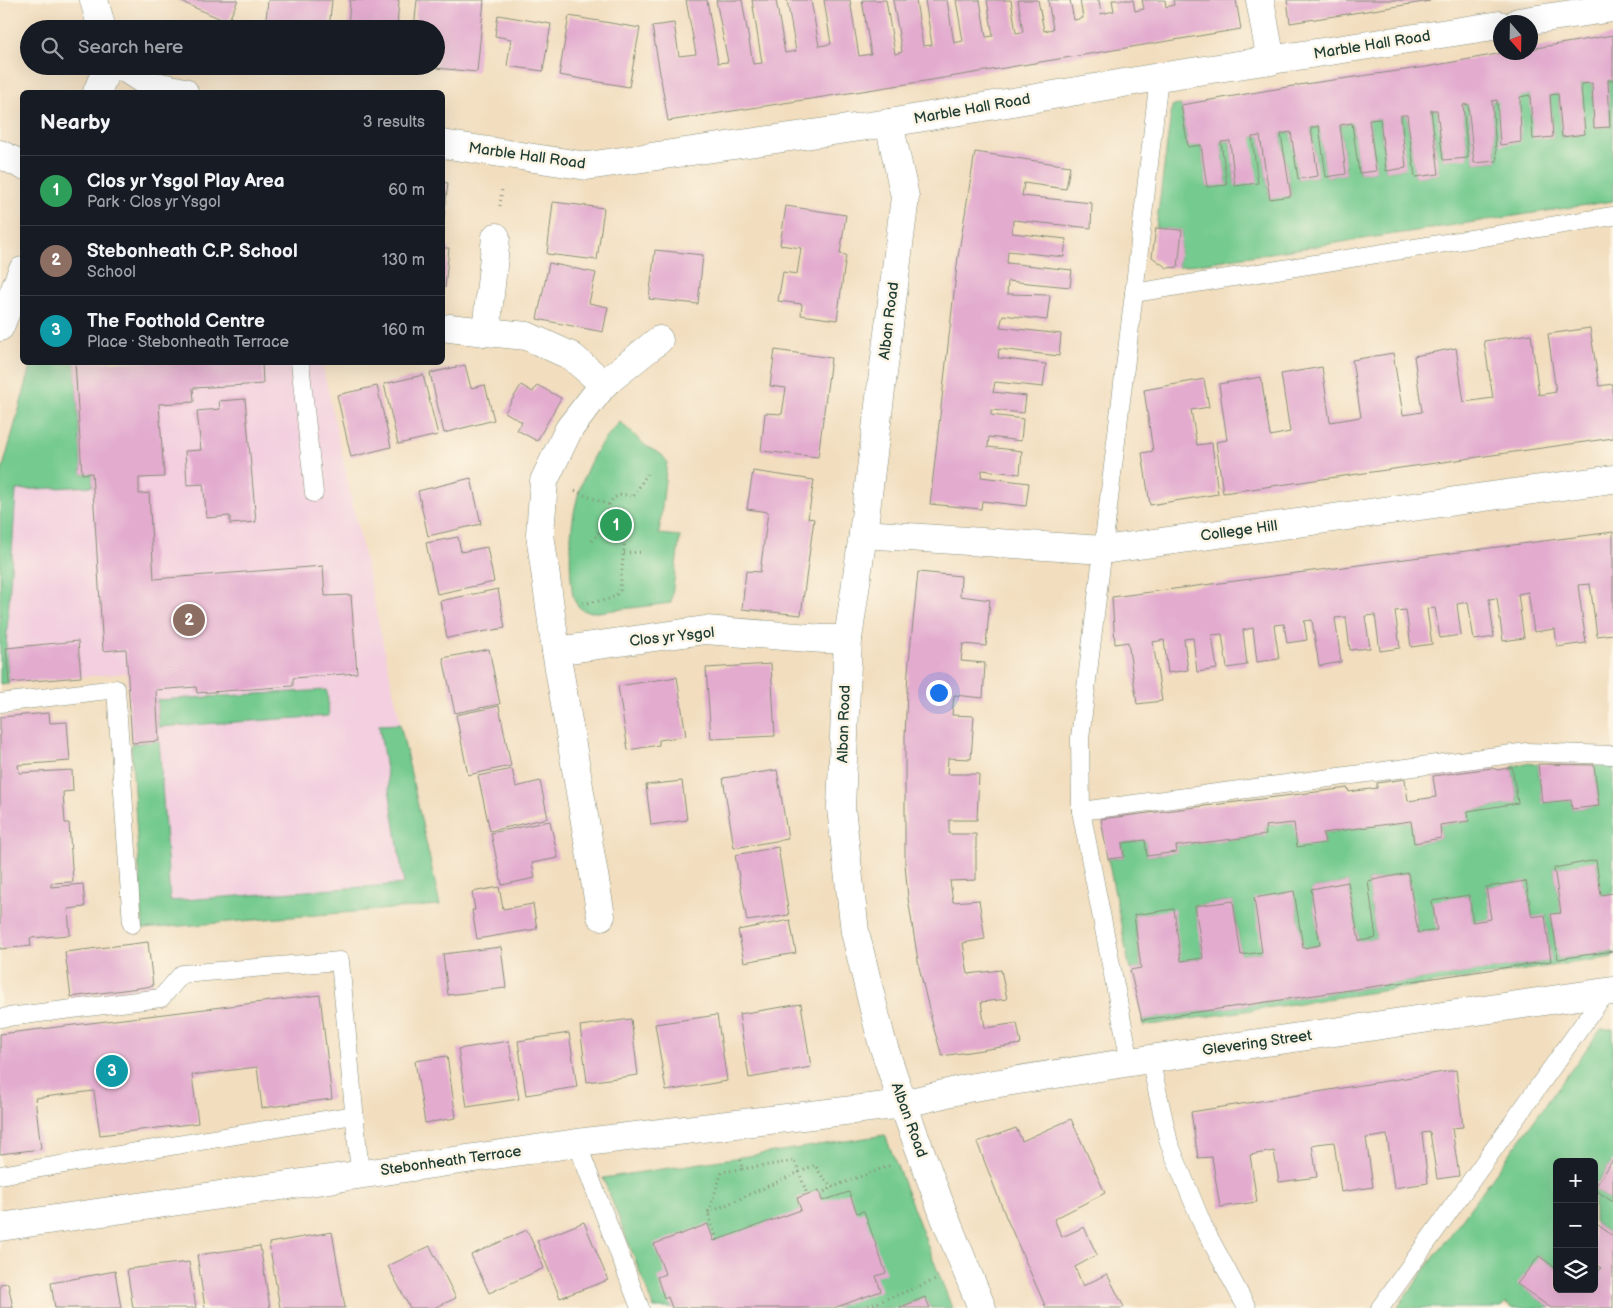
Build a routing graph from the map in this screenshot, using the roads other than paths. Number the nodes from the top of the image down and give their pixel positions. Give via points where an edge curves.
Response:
1 (94, 0) edge
2 (1260, 0) edge
3 (1613, 8) edge
4 (1538, 19) edge
5 (100, 20) edge
6 (1493, 26) edge
7 (1271, 61) junction
8 (104, 75) edge
9 (136, 75) edge
10 (1159, 77) junction
11 (98, 90) edge
12 (175, 90) edge
13 (889, 122) junction
14 (445, 144) edge
15 (0, 154) edge
16 (20, 164) edge
17 (1613, 216) edge
18 (496, 237) road end
19 (20, 274) edge
20 (1134, 293) junction
21 (5, 298) edge
22 (0, 327) edge
23 (448, 328) dead end
24 (486, 332) junction
25 (659, 340) dead end
26 (300, 365) edge
27 (604, 384) junction
28 (1613, 479) edge
29 (314, 493) dead end
30 (863, 534) junction
31 (1103, 550) junction
32 (848, 639) junction
33 (556, 651) junction
34 (0, 703) edge
35 (1613, 755) edge
36 (1081, 811) junction
37 (601, 916) dead end
38 (132, 924) dead end
39 (1609, 992) edge
40 (0, 1018) edge
41 (1140, 1061) junction
42 (903, 1104) junction
43 (354, 1116) junction
44 (578, 1142) junction
45 (360, 1174) junction
46 (0, 1175) edge
47 (0, 1227) edge
48 (640, 1308) edge
49 (982, 1308) edge
50 (1247, 1308) edge
51 (1380, 1308) edge

1 - 5 street
2 - 7 street
3 - 4 street
6 - 7 street, Marble Hall Road
7 - 10 street, Marble Hall Road
8 - 11 street
9 - 12 street via 151,85
10 - 13 street, Marble Hall Road
10 - 20 lane
13 - 14 street, Marble Hall Road via 587,166
13 - 30 street, Alban Road via 905,197
15 - 16 street
17 - 20 lane
18 - 24 street
19 - 21 street
20 - 31 lane
21 - 22 street
23 - 24 street
24 - 27 street via 527,336 571,356
25 - 27 street
26 - 29 lane
27 - 33 street via 569,429 544,481 540,534
28 - 31 street, College Hill
30 - 31 street, College Hill
30 - 32 street, Alban Road
31 - 36 lane via 1080,738
32 - 33 street, Clos yr Ysgol via 705,630
32 - 42 street, Alban Road via 841,808 856,932 882,1042
33 - 37 street
34 - 38 lane via 116,689
35 - 36 lane via 1527,752
36 - 41 lane
39 - 41 street, Glevering Street
39 - 51 lane
40 - 43 lane via 161,998 182,974 340,961
41 - 42 street, Glevering Street via 968,1088
41 - 50 lane via 1204,1228
42 - 44 street, Stebonheath Terrace
42 - 49 street, Alban Road
43 - 45 lane
43 - 46 lane
44 - 45 street, Stebonheath Terrace
44 - 48 lane
45 - 47 street, Stebonheath Terrace

